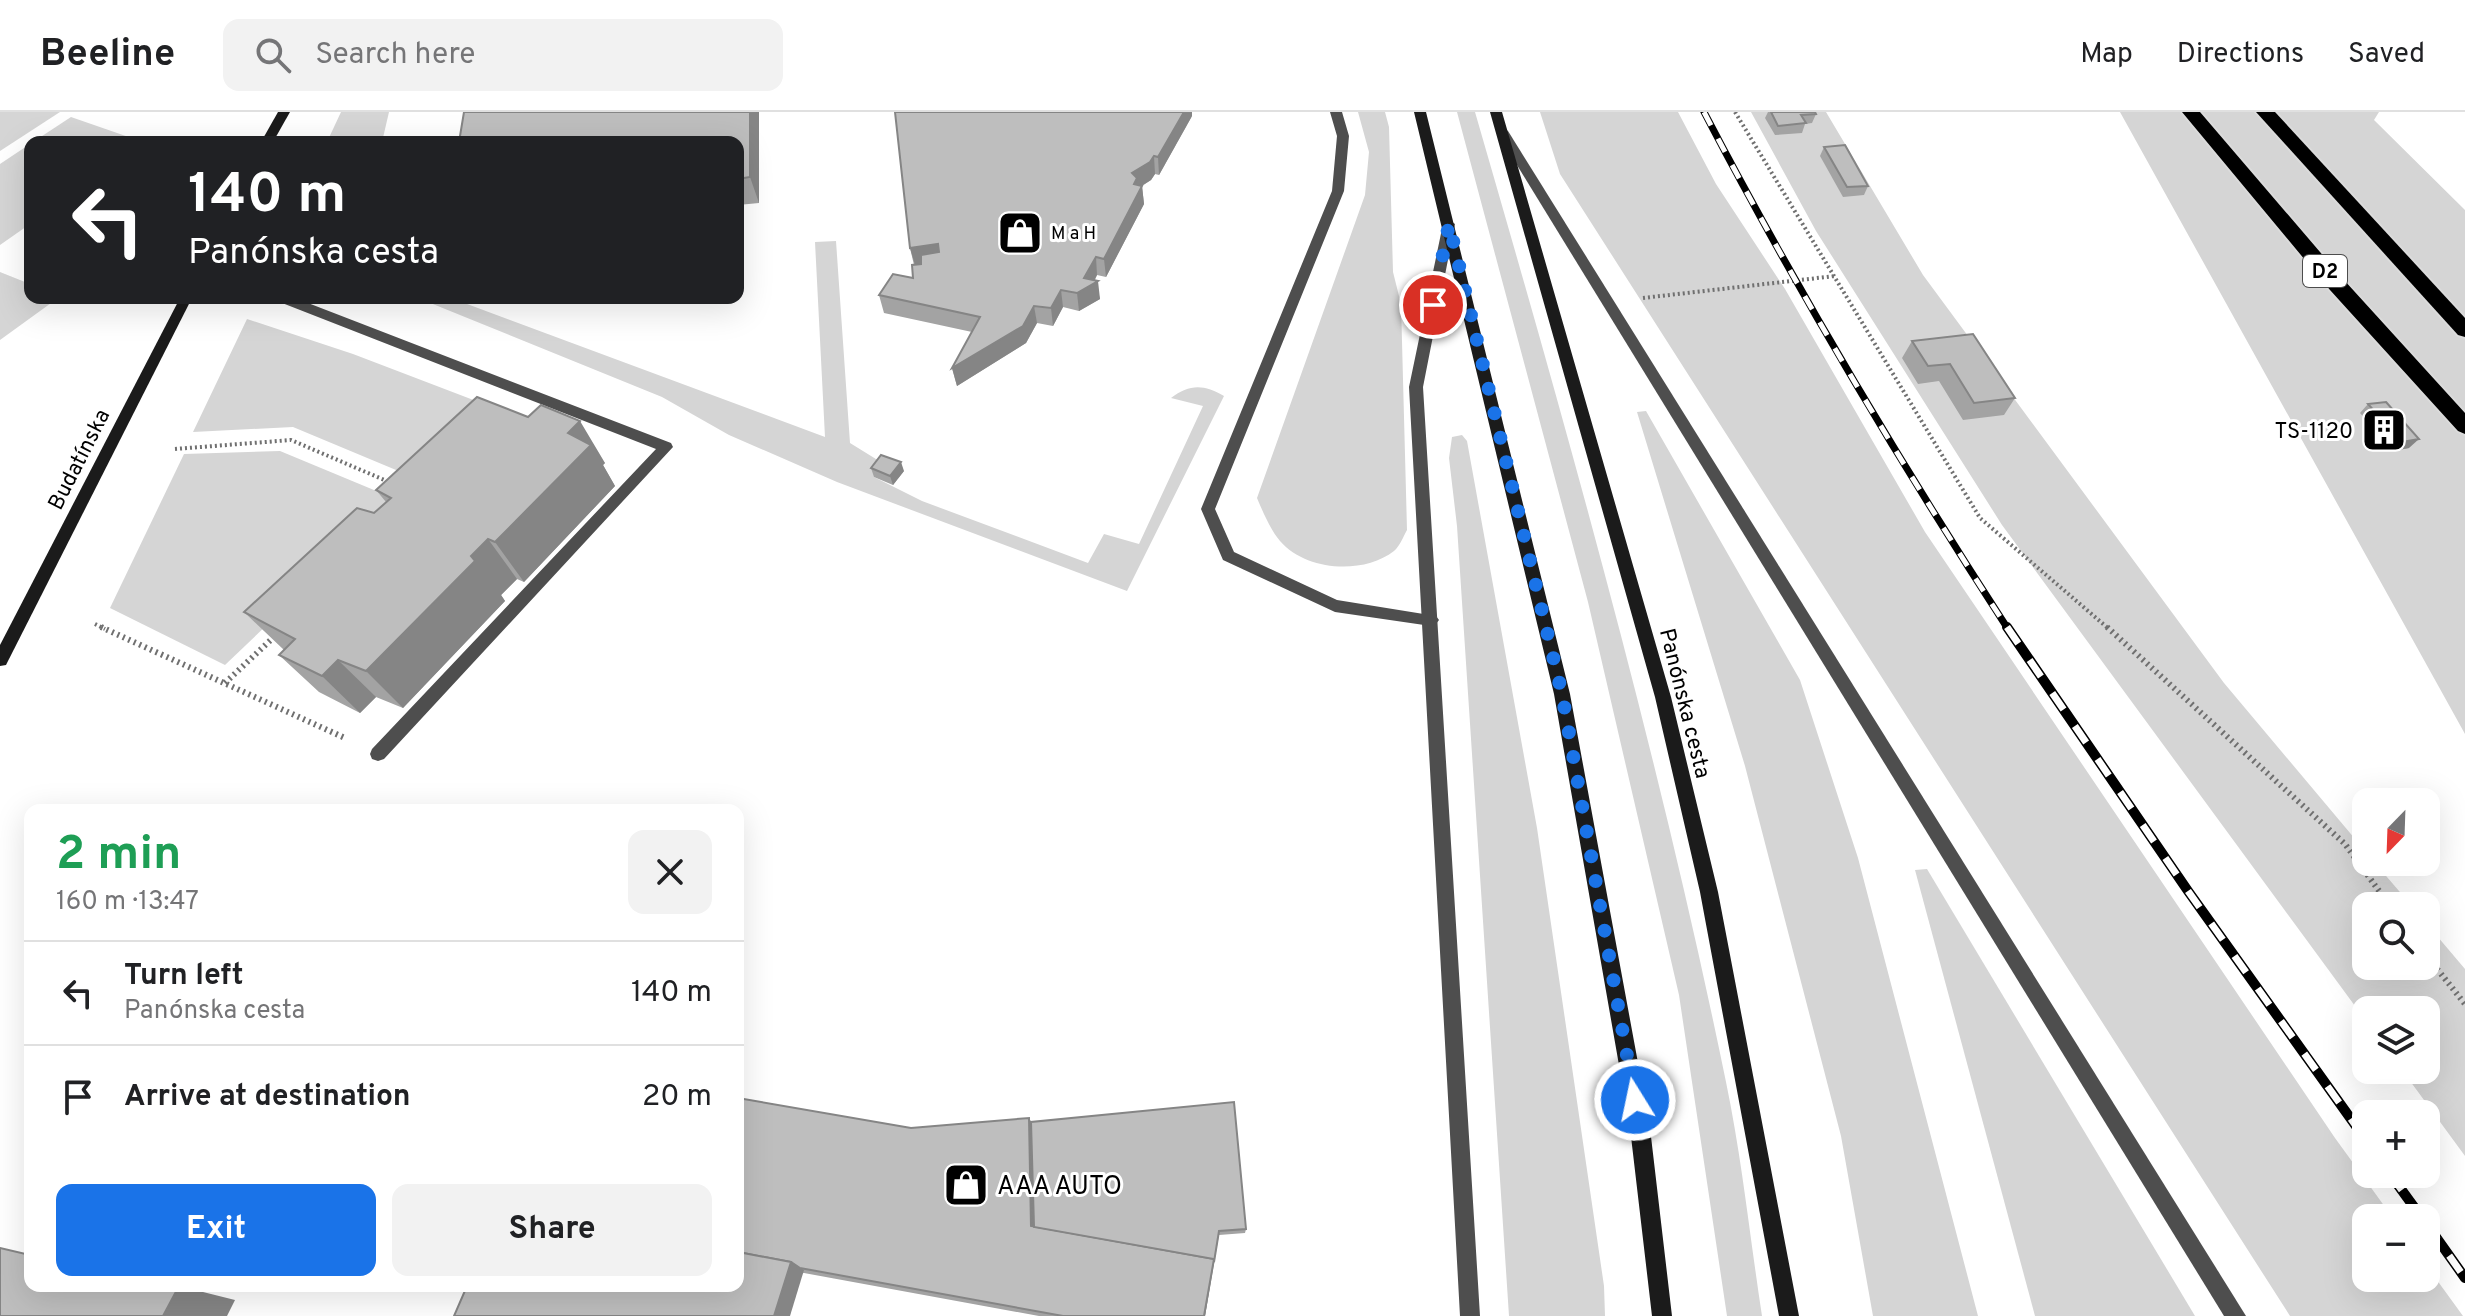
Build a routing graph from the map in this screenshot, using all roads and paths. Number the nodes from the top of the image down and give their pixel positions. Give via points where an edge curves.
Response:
1 (284, 112) edge
2 (1336, 112) edge
3 (1420, 112) edge
4 (1496, 112) edge
5 (1735, 112) edge
6 (2191, 112) edge
7 (2265, 112) edge
8 (1502, 131) junction
9 (270, 136) edge
10 (1449, 224) junction
11 (1836, 276) junction
12 (183, 304) edge
13 (297, 304) edge
14 (1612, 309) junction
15 (2465, 330) edge
16 (2465, 426) edge
17 (175, 449) dead end
18 (393, 484) edge
19 (1431, 620) junction
20 (95, 624) dead end
21 (283, 628) edge
22 (5, 639) edge
23 (0, 660) edge
24 (225, 683) junction
25 (378, 754) joint
26 (2380, 892) edge
27 (2440, 973) edge
28 (2465, 1004) edge
29 (1470, 1316) edge
30 (1662, 1316) edge
31 (1789, 1316) edge
32 (2236, 1316) edge

1 - 9 main road
2 - 19 street via 1343,136 1338,191 1208,509 1228,556 1335,606
3 - 10 main road
4 - 8 main road, Panónska cesta
5 - 11 path
6 - 16 highway, D2
7 - 15 highway
8 - 14 street
8 - 31 main road, Panónska cesta via 1663,697 1712,907
10 - 19 street via 1416,387
10 - 30 main road via 1562,694 1640,1128
11 - 14 path via 1657,294
11 - 26 path via 1980,518 2070,593 2345,844
12 - 22 main road, Budatínska
13 - 25 street via 666,447
14 - 32 street
17 - 18 path via 291,440
19 - 29 street
20 - 24 path
21 - 24 path
22 - 23 main road, Budatínska
24 - 25 path
27 - 28 path

